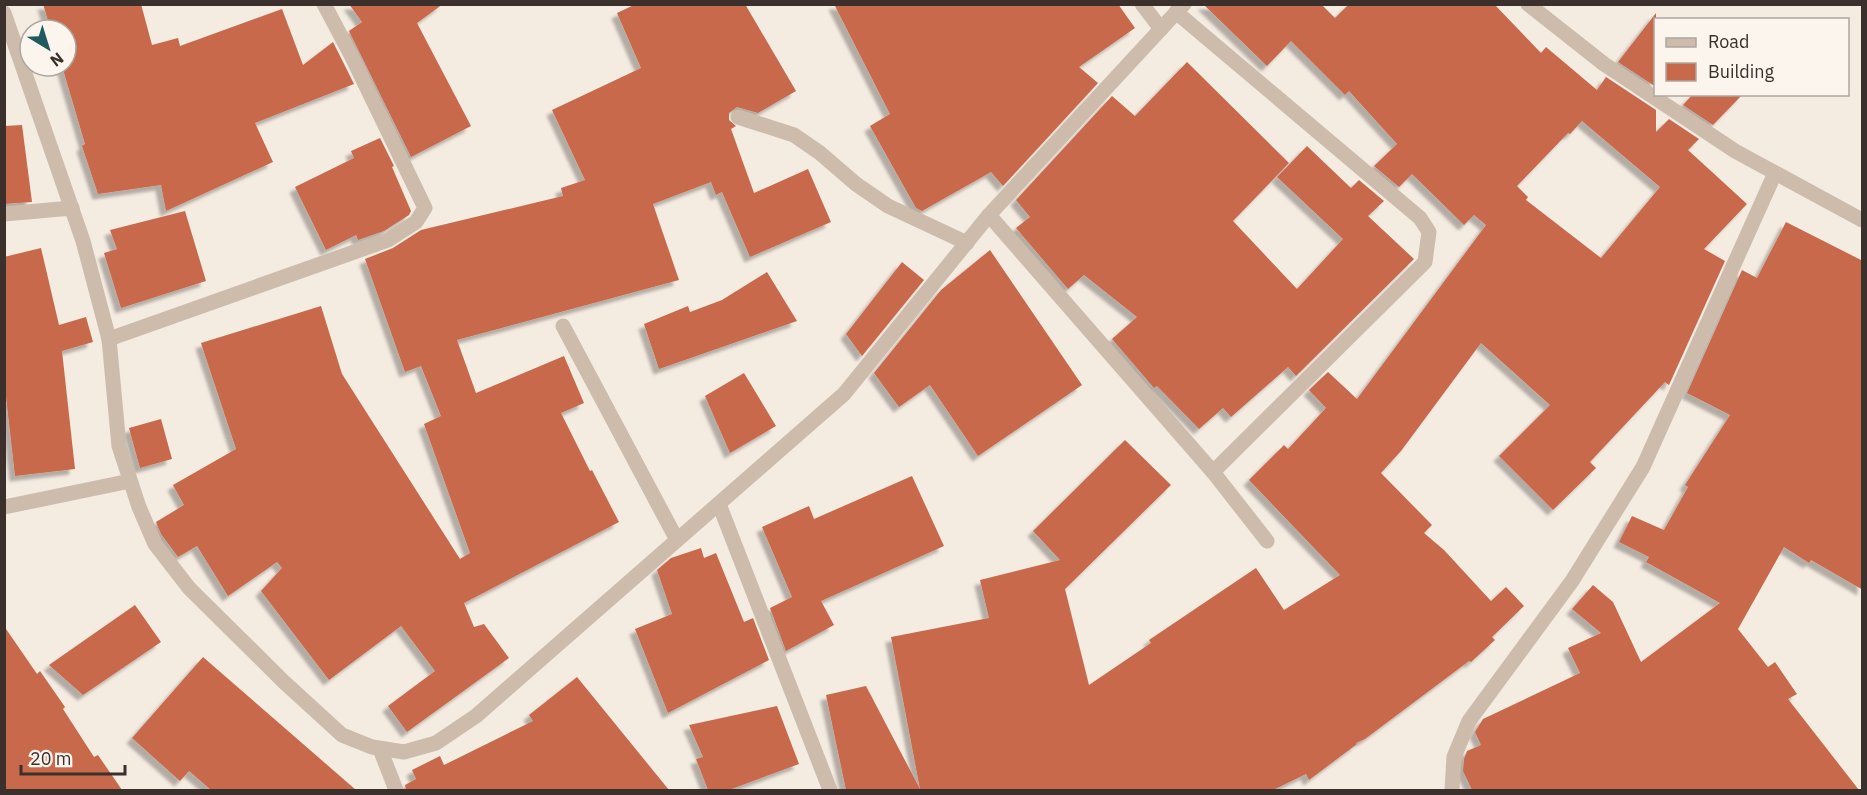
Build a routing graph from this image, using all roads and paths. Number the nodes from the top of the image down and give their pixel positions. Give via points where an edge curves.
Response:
1 (324, 4) edge
2 (1142, 4) edge
3 (1528, 4) edge
4 (1180, 8) edge
5 (4, 13) edge
6 (1161, 29) junction
7 (738, 117) dead end
8 (1774, 173) junction
9 (72, 208) junction
10 (4, 214) edge
11 (989, 215) junction
12 (1863, 220) edge
13 (967, 243) junction
14 (562, 326) dead end
15 (109, 339) junction
16 (1213, 472) junction
17 (130, 481) junction
18 (719, 504) junction
19 (4, 507) edge
20 (677, 540) junction
21 (1267, 541) dead end
22 (380, 748) junction
23 (396, 790) edge
24 (830, 790) edge
25 (1452, 790) edge

1 - 15 street via 426,208 416,222 388,240
2 - 6 street
3 - 8 street via 1604,64
4 - 6 street
4 - 16 street via 1420,218 1429,232 1425,262
5 - 9 street
6 - 11 street
7 - 13 street via 794,135 888,206
8 - 12 street
8 - 25 street via 1643,467 1572,581 1469,721 1454,757
9 - 10 street
9 - 15 street
11 - 13 street
11 - 16 street
13 - 18 street via 844,394
14 - 20 street
15 - 17 street via 119,446
16 - 21 street
17 - 19 street
17 - 22 street via 155,544 189,588 342,735
18 - 20 street
18 - 24 street
20 - 22 street via 476,716 436,743 404,752
22 - 23 street

